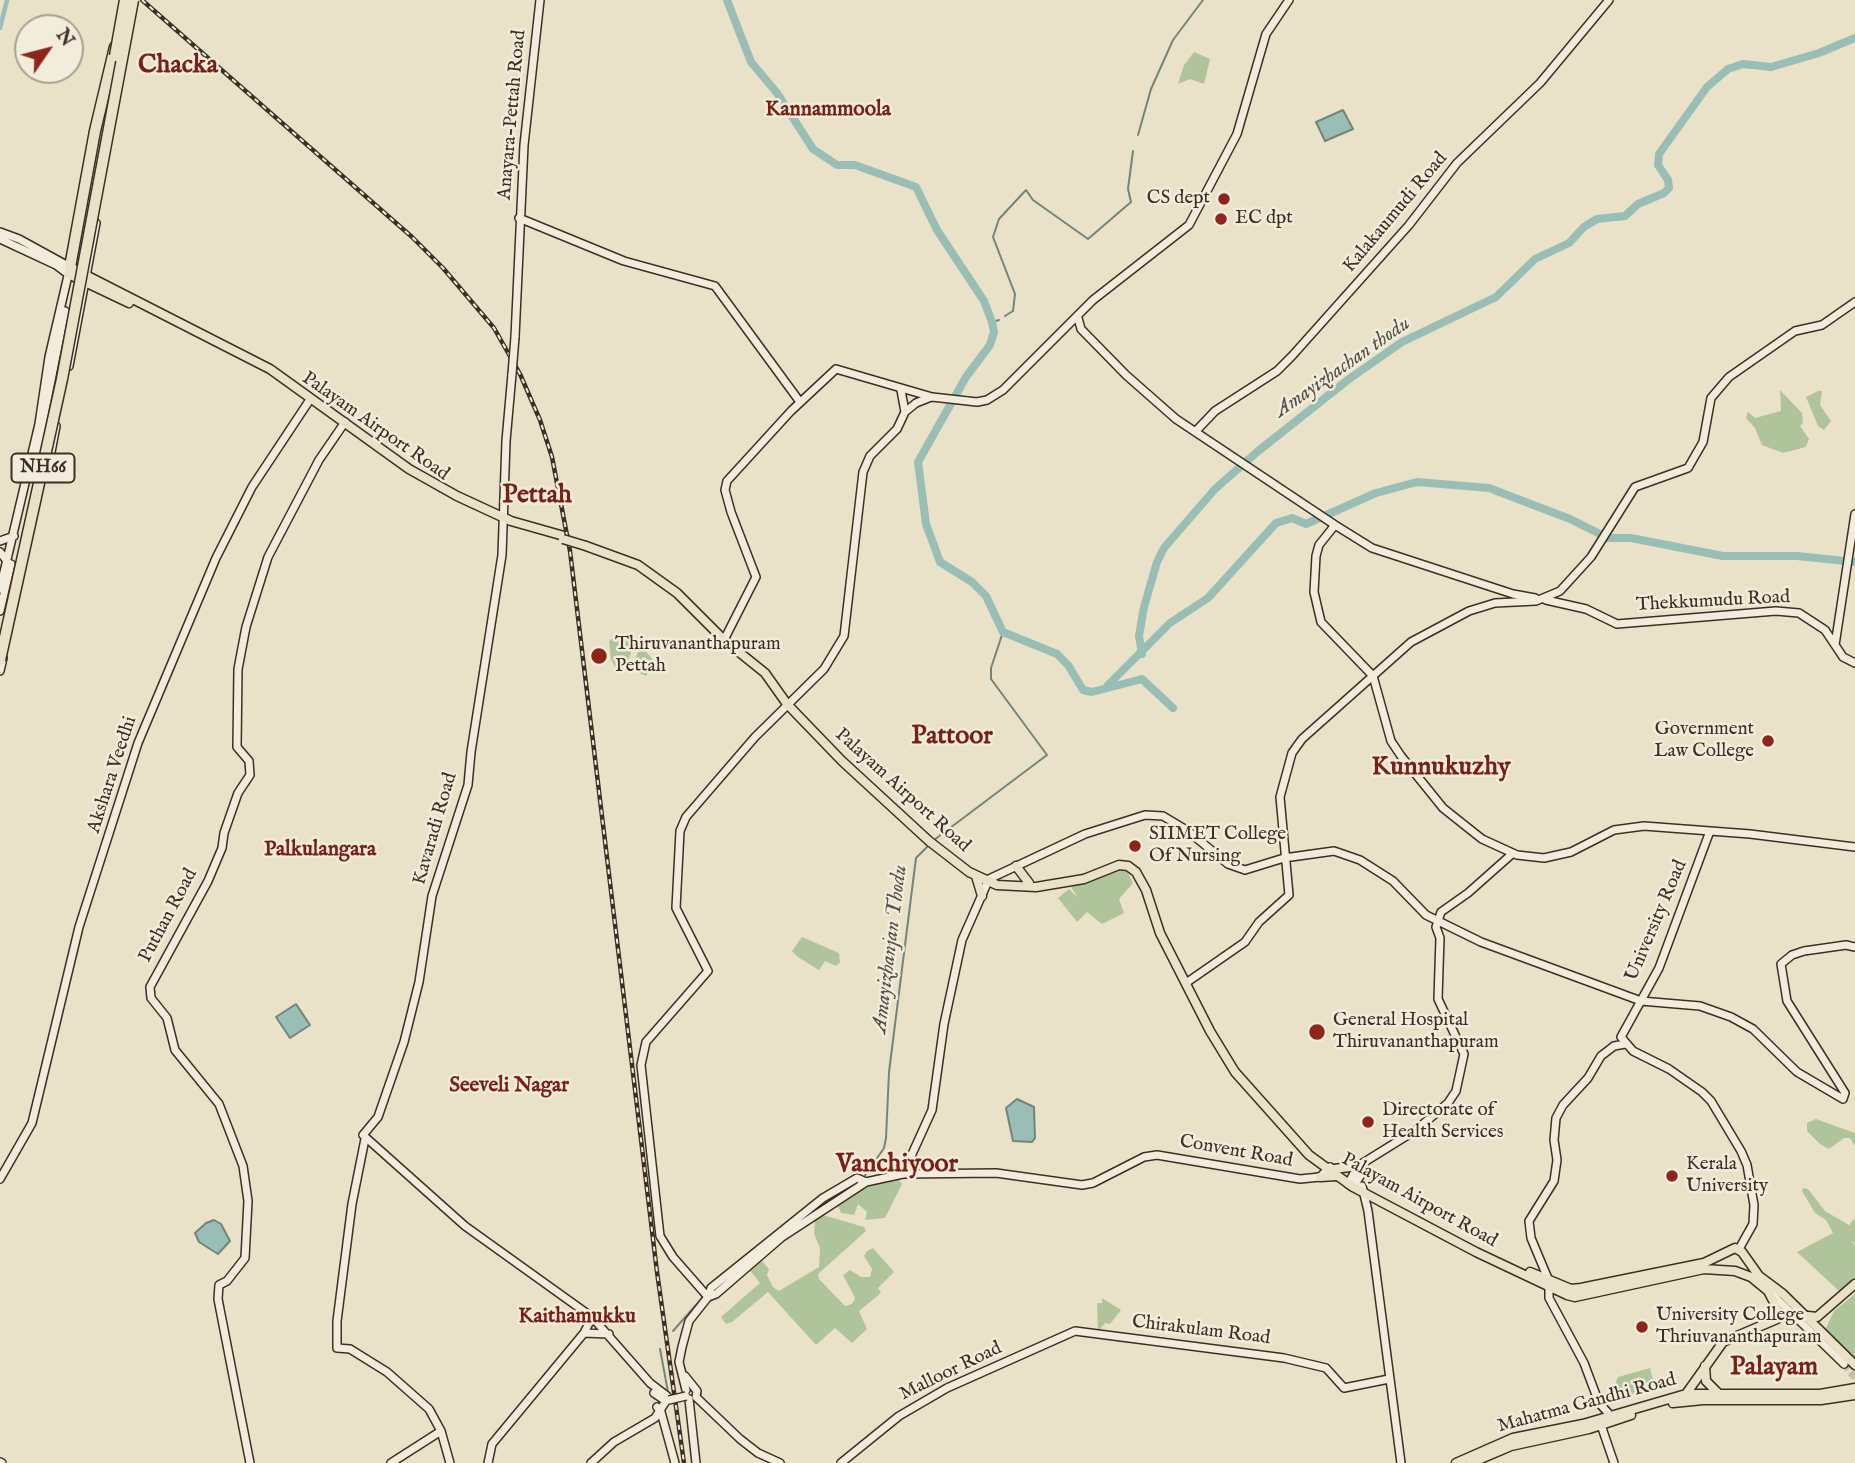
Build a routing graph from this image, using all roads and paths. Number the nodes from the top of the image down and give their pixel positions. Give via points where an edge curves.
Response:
1 (125, 0) edge
2 (133, 0) edge
3 (540, 0) edge
4 (1289, 0) edge
5 (1609, 0) edge
6 (117, 44) junction
7 (114, 97) junction
8 (519, 218) junction
9 (96, 223) joint
10 (0, 232) edge
11 (0, 239) edge
12 (11, 240) junction
13 (78, 275) junction
14 (64, 292) junction
15 (1855, 302) edge
16 (1078, 318) junction
17 (1083, 330) junction
18 (1065, 331) junction
19 (901, 390) junction
20 (935, 397) junction
21 (309, 401) junction
22 (800, 402) junction
23 (905, 412) junction
24 (344, 424) junction
25 (1195, 432) junction
26 (504, 477) joint
27 (1855, 514) edge
28 (504, 519) junction
29 (1331, 523) junction
30 (14, 536) junction
31 (564, 538) junction
32 (0, 541) edge
33 (0, 552) edge
34 (7, 561) junction
35 (0, 589) edge
36 (1543, 600) junction
37 (0, 611) edge
38 (0, 633) edge
39 (726, 638) junction
40 (1835, 645) junction
41 (0, 660) edge
42 (1855, 663) edge
43 (0, 671) edge
44 (1373, 676) junction
45 (789, 702) junction
46 (1710, 831) junction
47 (934, 843) junction
48 (1855, 847) edge
49 (1512, 854) junction
50 (1284, 858) junction
51 (1013, 868) junction
52 (974, 874) junction
53 (989, 881) junction
54 (1029, 883) junction
55 (982, 896) junction
56 (1438, 922) junction
57 (1855, 947) edge
58 (1188, 982) junction
59 (1641, 1001) junction
60 (1623, 1040) junction
61 (363, 1135) junction
62 (910, 1160) junction
63 (1361, 1165) junction
64 (1329, 1169) junction
65 (903, 1174) junction
66 (913, 1176) junction
67 (1317, 1177) junction
68 (0, 1179) edge
69 (866, 1182) junction
70 (1356, 1185) junction
71 (1739, 1250) junction
72 (1723, 1256) junction
73 (1745, 1258) junction
74 (1732, 1271) junction
75 (1549, 1284) junction
76 (1855, 1284) edge
77 (1770, 1290) junction
78 (707, 1295) junction
79 (1807, 1316) junction
80 (592, 1317) junction
81 (584, 1334) junction
82 (609, 1334) junction
83 (1047, 1342) joint
84 (1849, 1364) edge
85 (1705, 1366) junction
86 (1389, 1379) junction
87 (650, 1383) junction
88 (1855, 1388) edge
89 (1718, 1393) junction
90 (654, 1394) junction
91 (692, 1394) junction
92 (1686, 1394) junction
93 (1855, 1395) edge
94 (667, 1398) junction
95 (659, 1409) junction
96 (1611, 1415) junction
97 (1601, 1425) junction
98 (441, 1430) junction
99 (1460, 1462) edge
100 (250, 1463) edge
101 (391, 1463) edge
102 (450, 1463) edge
103 (488, 1463) edge
104 (591, 1463) edge
105 (675, 1463) edge
106 (696, 1463) edge
107 (780, 1463) edge
108 (841, 1463) edge
109 (1401, 1463) edge
110 (1471, 1463) edge
111 (1614, 1463) edge

1 - 6 highway, NH66, bridge
2 - 7 highway, NH66, bridge
3 - 8 street, Anayara-Pettah Road
4 - 16 street via 1265,34 1237,134 1189,225 1093,300
5 - 25 street, Kalakaumudi Road via 1540,83 1457,163 1409,225 1292,356 1277,371 1214,411
6 - 13 highway, NH66, bridge
6 - 13 highway via 97,118 77,228
7 - 9 highway, bridge via 117,113
7 - 13 highway, NH66, bridge
8 - 22 street via 624,261 715,286
8 - 26 street, Anayara-Pettah Road, bridge
9 - 13 street
10 - 12 street
11 - 12 street
12 - 13 street
13 - 14 street
13 - 21 main road, Palayam Airport Road via 276,378
13 - 24 main road, Palayam Airport Road via 270,369
13 - 38 highway, NH66, bridge
13 - 41 highway, NH66, bridge via 41,478
13 - 43 street via 54,438
14 - 30 street
14 - 37 street via 66,303 46,418
15 - 36 street via 1822,325 1795,331 1729,377 1711,398 1703,442 1688,468 1635,487 1591,557 1560,591
16 - 17 street
16 - 18 street
17 - 18 street
17 - 25 street via 1128,378
18 - 20 street via 995,396 967,401
19 - 20 street
19 - 22 street via 860,373 836,369
19 - 23 street
20 - 23 street
21 - 24 main road, Palayam Airport Road
21 - 68 street, Akshara Veedhi via 252,487 216,558 138,743 79,927 32,1123
22 - 39 street via 725,486 756,577
23 - 45 street via 863,472 844,636 824,669
24 - 28 main road, Palayam Airport Road via 398,467 455,501
24 - 100 street, Puthan Road via 319,460 268,557 238,669 237,747 249,761 250,775 237,793 208,881 150,987 151,998 167,1018 175,1050 219,1104 243,1166 248,1201 245,1258 219,1285 218,1299
25 - 29 street
26 - 28 street, Kavaradi Road
27 - 40 street
28 - 31 main road, Palayam Airport Road
28 - 31 main road, Palayam Airport Road
28 - 61 street, Kavaradi Road via 500,576 468,785 432,895 419,982 404,1042 378,1117
29 - 36 street via 1372,548
29 - 44 street via 1316,556 1314,592 1321,622
30 - 32 street
30 - 34 street
31 - 39 main road, Palayam Airport Road, bridge via 633,559 666,579
33 - 34 street
34 - 35 street
36 - 40 street, Thekkumudu Road via 1586,609 1617,624 1799,613 1825,630
36 - 44 street via 1494,603 1469,611 1411,642
39 - 45 main road, Palayam Airport Road
40 - 42 street, Thekkumudu Road via 1843,657
44 - 49 street via 1391,741 1401,756 1443,808 1482,839
44 - 50 street via 1292,753 1280,797
45 - 47 main road, Palayam Airport Road via 842,761
45 - 78 street via 683,823 676,908 708,971 642,1052 660,1236
46 - 48 street
46 - 49 street via 1626,827 1554,858
46 - 59 street, University Road via 1659,968
47 - 52 main road, Palayam Airport Road
47 - 53 main road, Palayam Airport Road
49 - 56 street via 1441,912
50 - 51 street via 1245,870 1234,868 1175,822 1154,814 1106,826
50 - 56 street via 1334,851 1360,860 1393,881
50 - 58 street via 1289,895 1245,942
51 - 53 street
51 - 54 main road
52 - 53 main road, Palayam Airport Road
52 - 55 main road
53 - 54 main road, Palayam Airport Road
53 - 55 street
53 - 58 main road, Palayam Airport Road via 997,886 1046,887 1128,866 1143,882 1160,933
54 - 58 main road, Palayam Airport Road via 1081,876 1120,861 1131,862 1145,875
55 - 62 street via 962,940 944,1024 933,1110
56 - 59 street via 1545,968
56 - 63 street via 1437,990 1464,1054 1459,1083 1436,1114
57 - 59 street via 1804,951 1781,964 1787,1001 1845,1093 1843,1099 1797,1072 1753,1029 1731,1017 1700,1006
58 - 64 main road, Palayam Airport Road via 1212,1034 1249,1090
59 - 60 street, University Road
60 - 71 street via 1702,1092 1741,1152 1754,1205 1753,1224
60 - 75 street via 1594,1064 1556,1118 1554,1181 1529,1221
61 - 80 street via 466,1226
61 - 98 street via 366,1143 356,1174 337,1348 350,1349 401,1382 429,1409
62 - 65 street
62 - 66 street
63 - 64 main road
63 - 70 street
64 - 67 main road
64 - 67 street, Convent Road
64 - 70 main road, Palayam Airport Road
65 - 66 street, Convent Road
65 - 69 street, Convent Road
66 - 67 street, Convent Road via 996,1173 1082,1185 1157,1155 1300,1179
69 - 78 street via 782,1237 716,1294
69 - 78 street via 858,1178 776,1234
70 - 75 main road, Palayam Airport Road
70 - 86 street
71 - 72 main road via 1729,1250
71 - 73 main road
72 - 74 main road via 1723,1263
72 - 75 main road, Palayam Airport Road via 1581,1288
73 - 74 main road via 1744,1266
73 - 77 main road
74 - 75 main road, Palayam Airport Road via 1704,1269 1575,1297
74 - 77 main road
75 - 96 street via 1558,1319 1584,1363 1599,1403
76 - 79 main road via 1817,1317
77 - 79 main road
77 - 84 street
77 - 85 main road via 1777,1308 1775,1322 1728,1338
78 - 91 street via 689,1321 679,1362
79 - 84 main road
80 - 81 street
80 - 82 street
81 - 82 street
81 - 103 street via 492,1444
82 - 87 street
83 - 86 street, Chirakulam Road via 1082,1331 1273,1356 1326,1368 1344,1388
83 - 108 street, Malloor Road via 947,1388 900,1416
85 - 89 main road via 1706,1381
85 - 92 main road
86 - 109 street
87 - 90 street
87 - 94 street
88 - 89 main road, Mahatma Gandhi Road via 1820,1394
89 - 92 main road, Mahatma Gandhi Road
90 - 94 street
90 - 95 street
91 - 94 street, bridge
91 - 106 street
91 - 107 street via 740,1439
92 - 96 main road, Mahatma Gandhi Road
93 - 97 main road, Mahatma Gandhi Road via 1821,1400 1688,1400
94 - 95 street
95 - 104 street via 655,1418 614,1442
95 - 105 street
96 - 99 main road, Mahatma Gandhi Road via 1513,1438
97 - 110 main road, Mahatma Gandhi Road via 1526,1441
97 - 111 street
98 - 101 street
98 - 102 street

